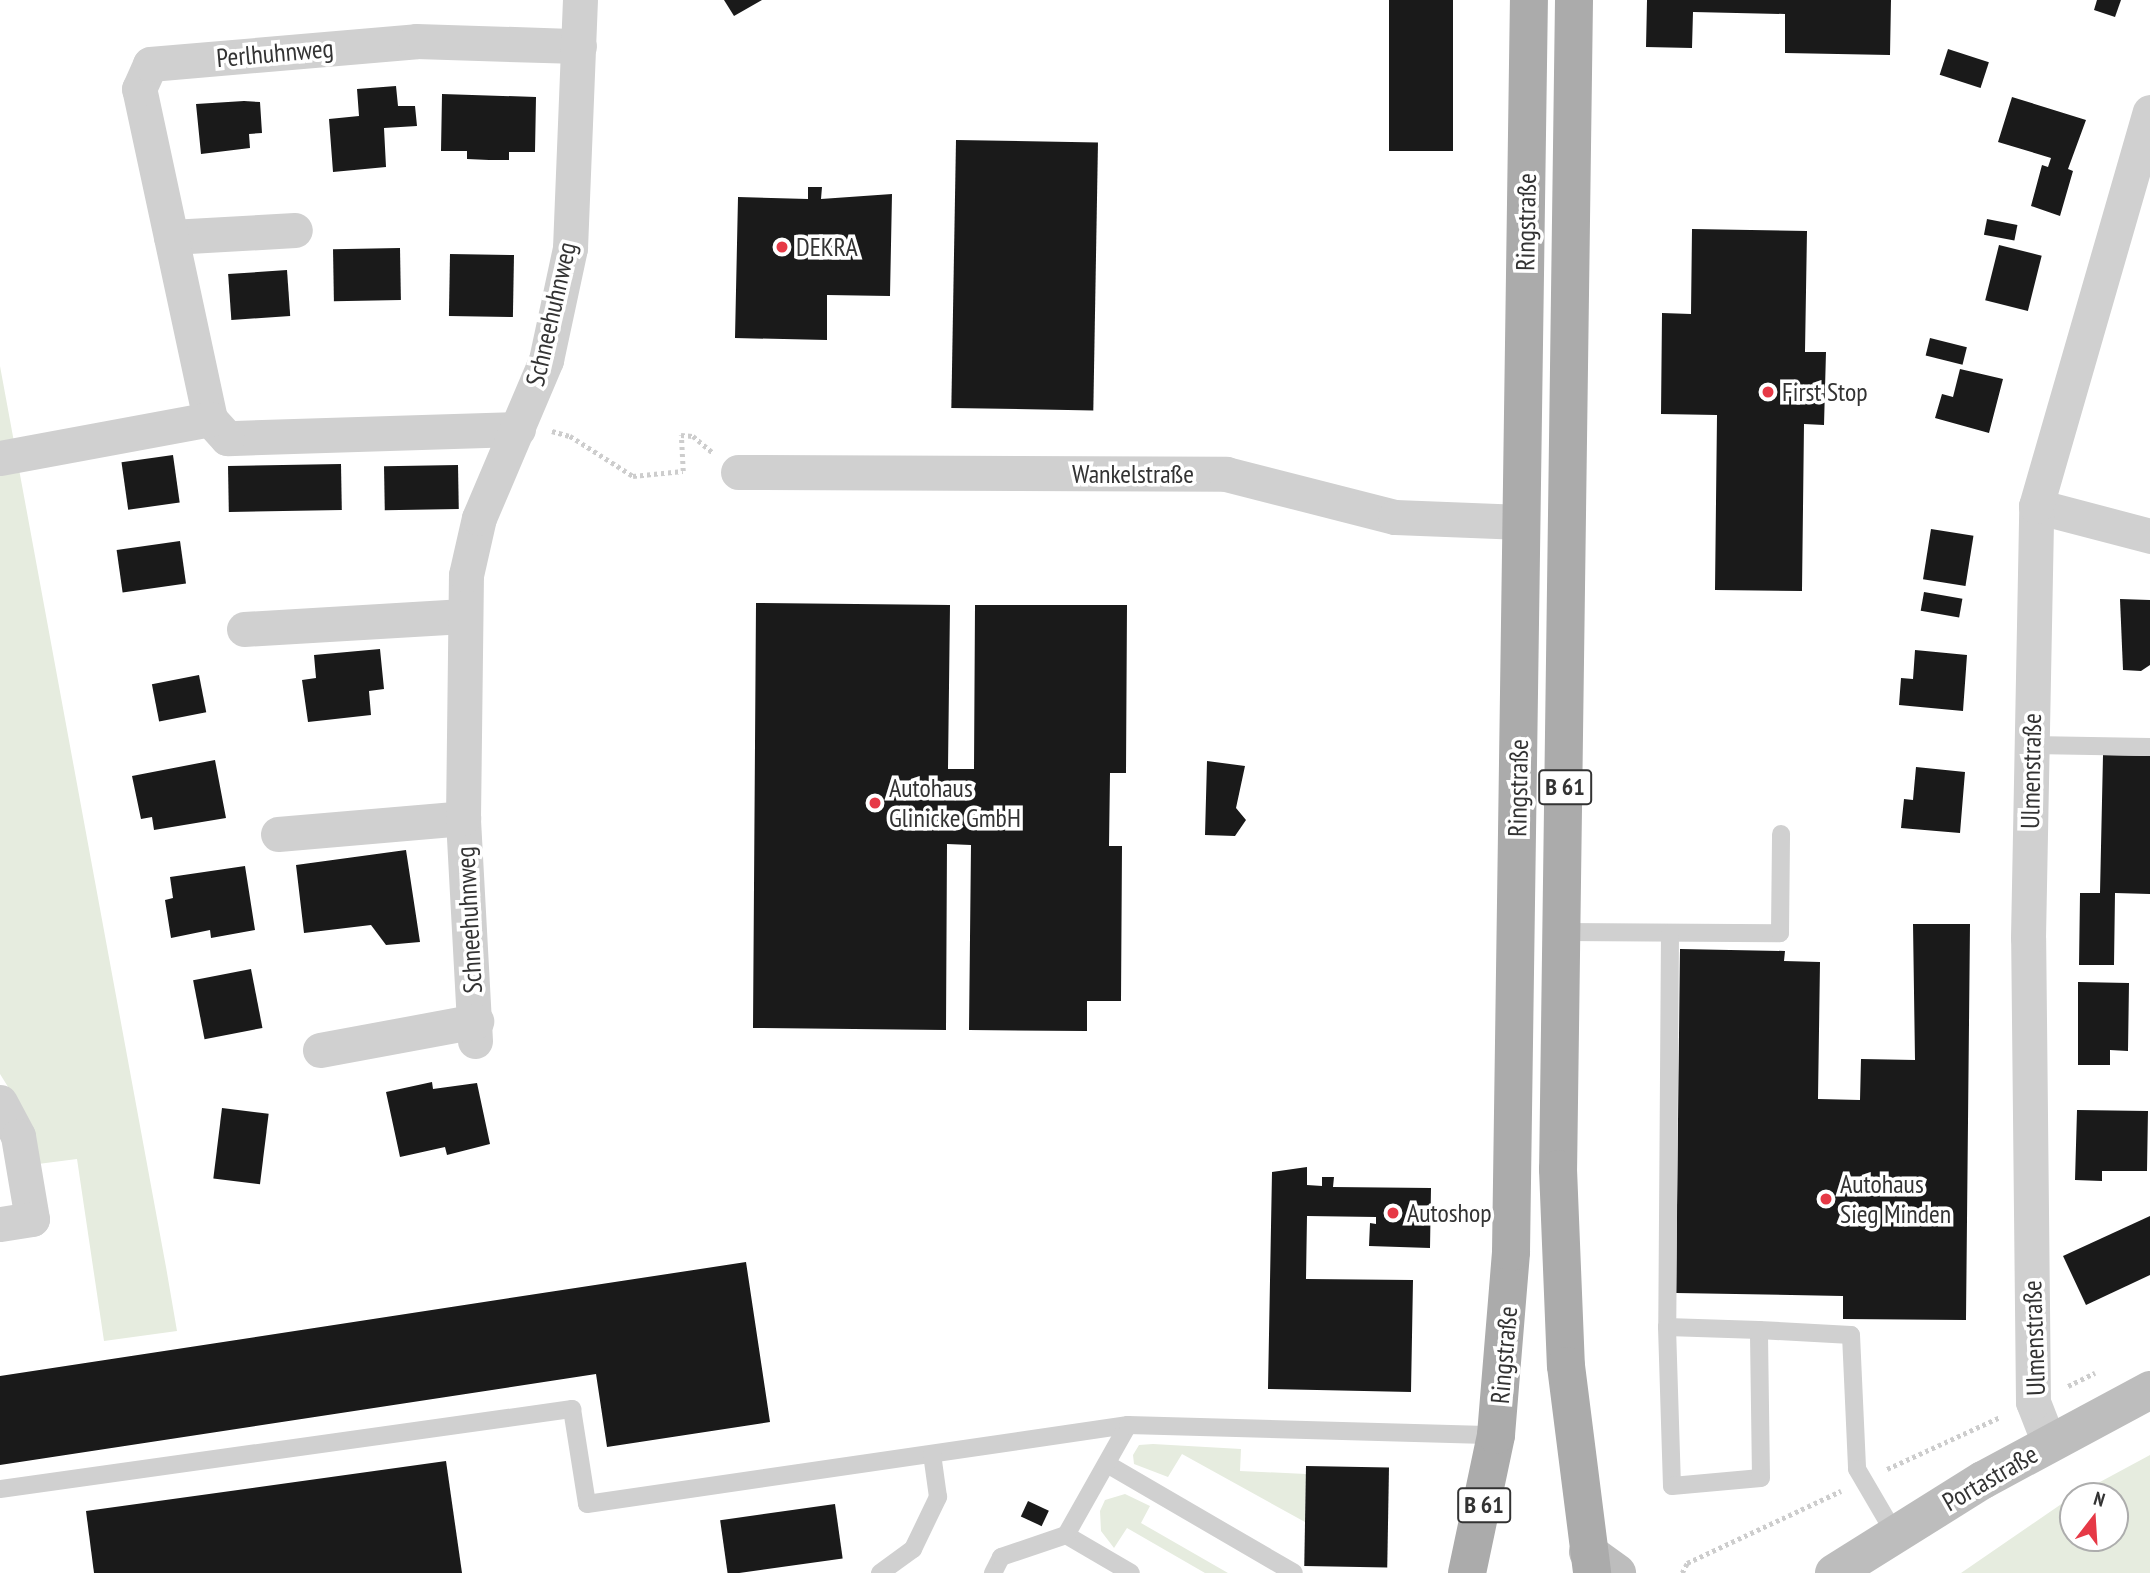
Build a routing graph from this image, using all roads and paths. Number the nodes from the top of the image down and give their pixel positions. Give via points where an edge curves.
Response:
1 (580, 0) edge
2 (1529, 0) edge
3 (1574, 0) edge
4 (579, 46) junction
5 (2150, 112) edge
6 (295, 230) dead end
7 (171, 237) junction
8 (211, 419) junction
9 (518, 429) junction
10 (0, 458) edge
11 (737, 472) joint
12 (2036, 506) junction
13 (1522, 522) junction
14 (2150, 536) edge
15 (464, 616) junction
16 (244, 629) dead end
17 (2031, 745) junction
18 (2150, 747) edge
19 (463, 818) junction
20 (278, 834) dead end
21 (1781, 834) dead end
22 (1562, 932) junction
23 (1670, 933) junction
24 (320, 1050) dead end
25 (0, 1102) edge
26 (0, 1224) edge
27 (1667, 1327) junction
28 (1759, 1330) junction
29 (2103, 1369) dead end
30 (2150, 1390) edge
31 (2033, 1402) junction
32 (1128, 1426) junction
33 (1496, 1435) junction
34 (2049, 1443) junction
35 (932, 1454) junction
36 (1107, 1464) junction
37 (1864, 1480) junction
38 (0, 1489) edge
39 (1895, 1534) junction
40 (1066, 1535) junction
41 (1599, 1566) edge
42 (880, 1573) edge
43 (993, 1573) edge
44 (1131, 1573) edge
45 (1294, 1573) edge
46 (1467, 1573) edge
47 (1682, 1573) edge
48 (1834, 1573) edge

1 - 4 street, Schneehuhnweg
2 - 13 main road, Ringstraße / B 61
3 - 22 main road, Ringstraße / B 61
4 - 7 street, Perlhuhnweg via 416,41 149,64 139,89
4 - 9 street, Schneehuhnweg via 570,248 545,360
5 - 12 street, Ulmenstraße
6 - 7 street
7 - 8 street, Perlhuhnweg
8 - 9 street via 227,438
8 - 10 street
9 - 11 path via 570,436 633,476 683,471 681,435 693,436
9 - 15 street, Schneehuhnweg via 479,518 466,575
11 - 13 street, Wankelstraße via 1226,474 1395,517
12 - 14 street
12 - 17 street, Ulmenstraße
13 - 33 main road, Ringstraße / B 61 via 1511,1252
15 - 16 street
15 - 19 street, Schneehuhnweg
17 - 18 lane
17 - 31 street, Ulmenstraße via 2028,938
19 - 20 street, Schneehuhnweg
19 - 24 street, Schneehuhnweg via 476,1031
21 - 23 lane via 1780,933
22 - 23 lane
22 - 41 main road, Ringstraße / B 61 via 1560,1276 1573,1448
23 - 27 lane
25 - 26 street via 18,1136 32,1219
27 - 28 lane
27 - 28 lane via 1672,1486 1761,1478
28 - 37 lane via 1851,1335 1857,1469
29 - 31 path
30 - 34 main road, Portastraße
31 - 34 street, Ulmenstraße
31 - 37 path
32 - 33 lane
32 - 35 lane
32 - 36 lane
33 - 46 main road, Ringstraße / B 61
34 - 39 main road, Portastraße
35 - 38 lane via 587,1504 572,1409
35 - 42 lane via 938,1496 913,1549
36 - 40 lane
36 - 45 lane
37 - 39 lane
37 - 47 path via 1687,1563
39 - 48 main road, Portastraße
40 - 43 lane via 1001,1557
40 - 44 lane

